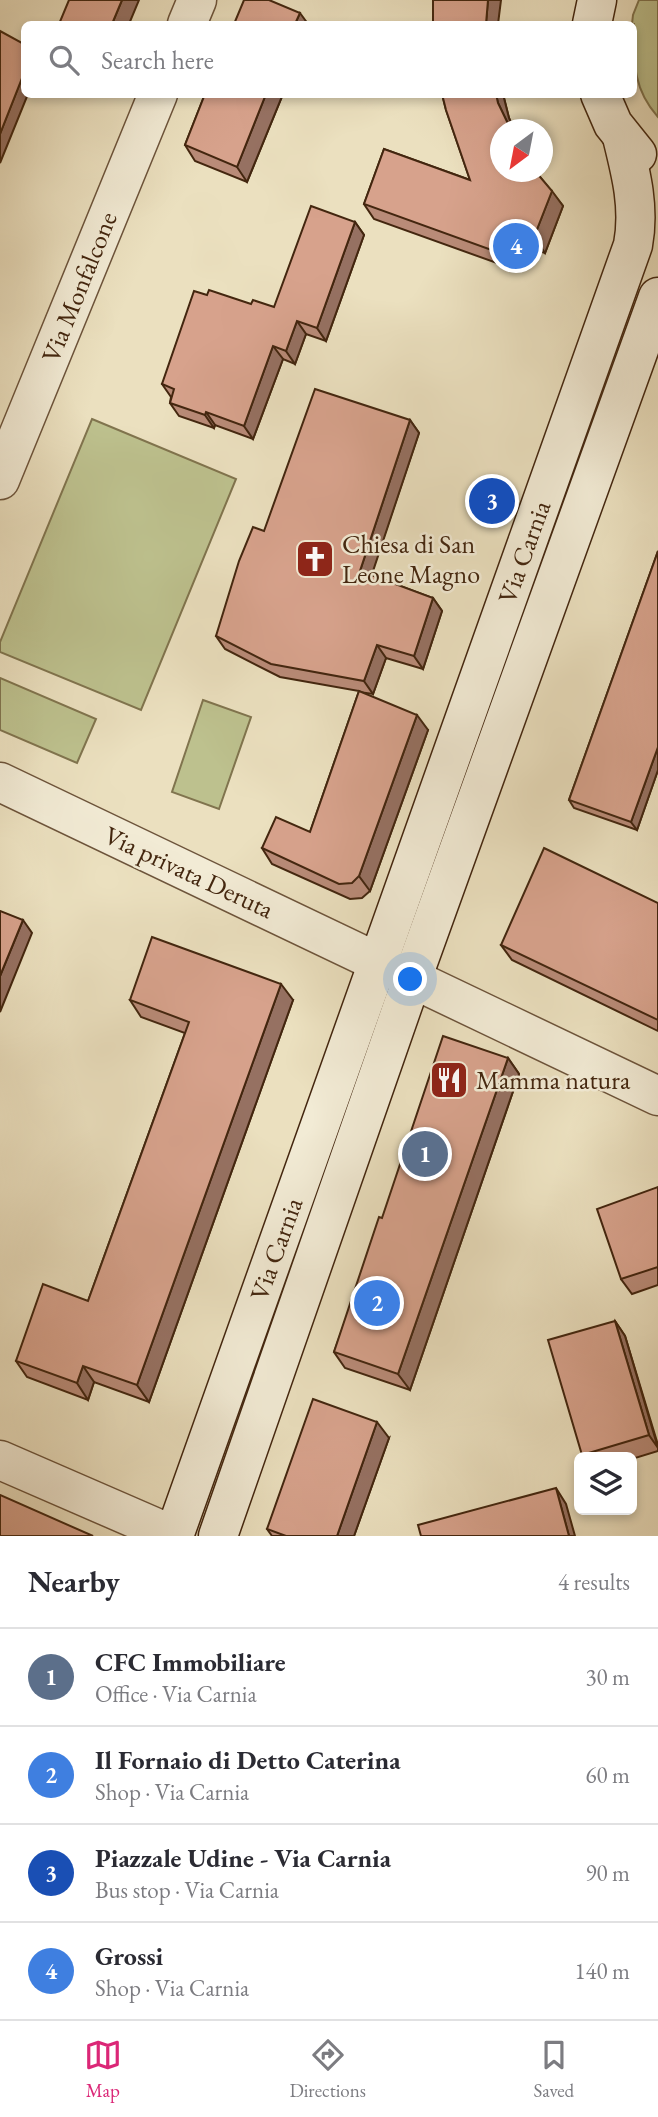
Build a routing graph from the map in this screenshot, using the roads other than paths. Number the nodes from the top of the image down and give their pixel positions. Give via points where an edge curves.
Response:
1 (197, 0) edge
2 (597, 0) edge
3 (188, 21) edge
4 (593, 21) edge
5 (156, 98) edge
6 (602, 98) edge
7 (622, 137) junction
8 (658, 172) edge
9 (658, 297) edge
10 (0, 480) edge
11 (0, 782) edge
12 (378, 962) junction
13 (412, 979) junction
14 (658, 1096) edge
15 (0, 1460) edge
16 (174, 1536) edge
17 (218, 1536) edge

1 - 3 street
2 - 4 street
5 - 10 street, Via Monfalcone
6 - 7 street
7 - 8 street
7 - 12 street, Via Carnia via 637,214 633,245
9 - 13 street, Via Carnia
11 - 12 street, Via privata Deruta
12 - 13 street
12 - 16 street, Via Carnia
13 - 14 street
13 - 17 street, Via Carnia
15 - 16 street

